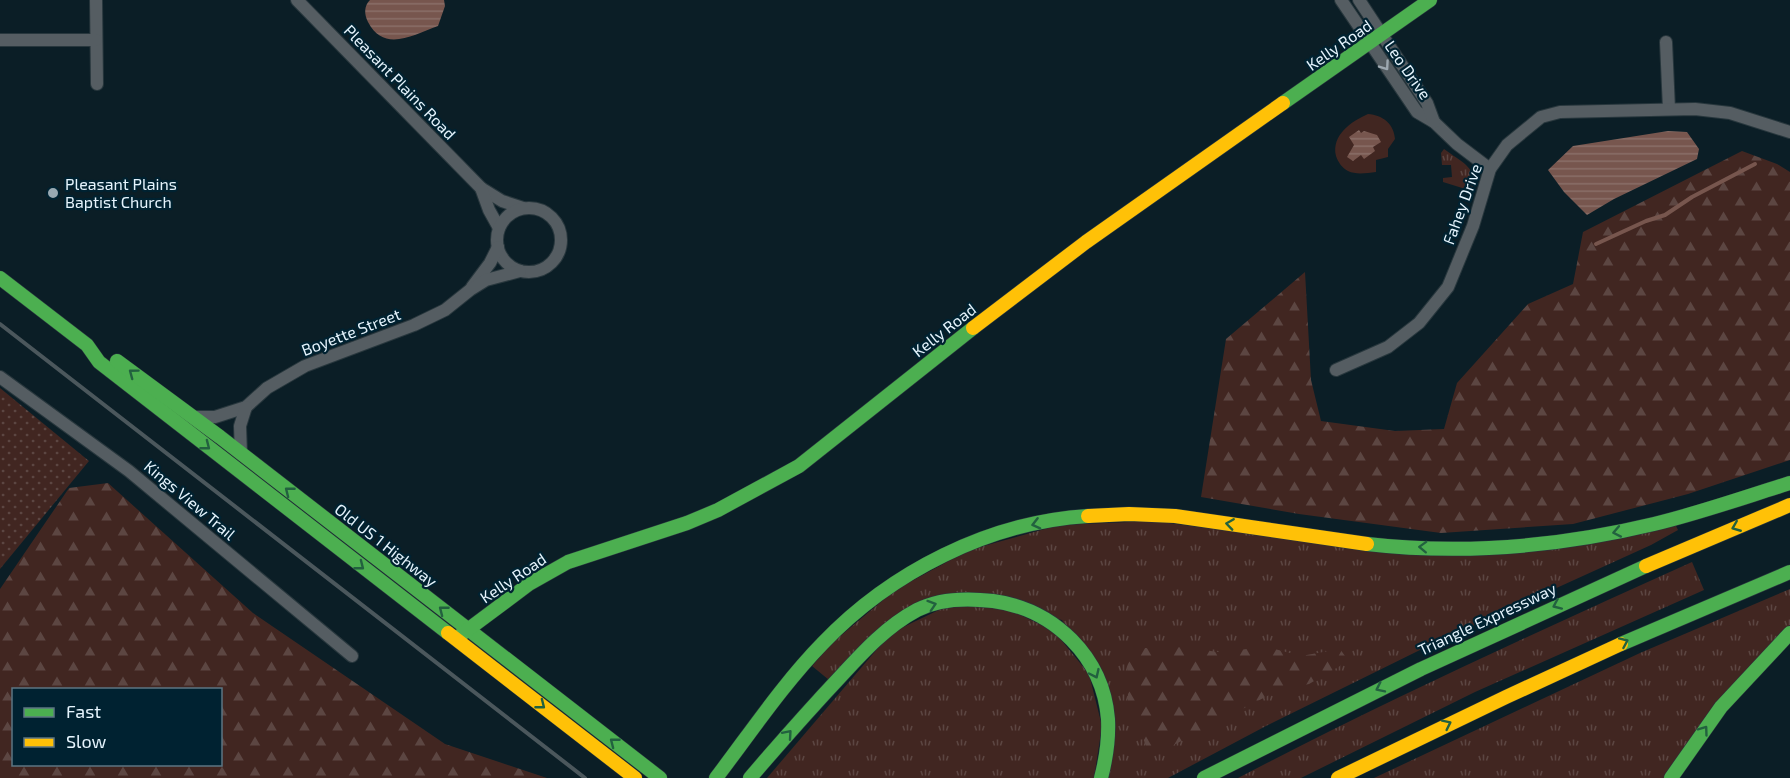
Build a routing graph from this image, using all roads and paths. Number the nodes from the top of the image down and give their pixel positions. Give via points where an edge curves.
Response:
1 (96, 0) edge
2 (297, 0) edge
3 (1341, 0) edge
4 (1359, 0) edge
5 (1430, 0) edge
6 (1381, 36) junction
7 (0, 40) edge
8 (96, 40) junction
9 (1666, 42) dead end
10 (1369, 44) junction
11 (97, 84) dead end
12 (1670, 109) junction
13 (1434, 122) junction
14 (1790, 132) edge
15 (1490, 169) junction
16 (481, 188) junction
17 (523, 208) junction
18 (499, 228) junction
19 (498, 247) junction
20 (520, 271) junction
21 (0, 278) edge
22 (470, 290) junction
23 (87, 345) junction
24 (1336, 370) dead end
25 (3, 382) edge
26 (246, 407) junction
27 (193, 417) junction
28 (241, 454) junction
29 (1790, 483) edge
30 (1790, 505) edge
31 (1790, 572) edge
32 (468, 629) junction
33 (1790, 633) edge
34 (455, 639) junction
35 (352, 656) dead end
36 (635, 778) edge
37 (660, 778) edge
38 (716, 778) edge
39 (750, 778) edge
40 (1101, 778) edge
41 (1204, 778) edge
42 (1338, 778) edge
43 (1671, 778) edge

1 - 8 street
2 - 16 street, Pleasant Plains Road
3 - 10 street, Leo Drive
4 - 6 street, Leo Drive
5 - 6 main road, Kelly Road
6 - 10 main road, Kelly Road
6 - 13 street, Leo Drive via 1427,103
7 - 8 street
8 - 11 street
9 - 12 street
10 -> 13 street, Leo Drive via 1416,112
10 - 32 main road, Kelly Road via 1086,242 799,466 687,523 568,562 528,584
12 - 14 street, Fahey Drive via 1730,113
12 - 15 street, Fahey Drive via 1560,112 1541,117 1507,145
13 - 15 street, Leo Drive
15 - 24 street, Fahey Drive via 1473,226 1448,287 1419,323 1388,347
16 - 17 street, Pleasant Plains Road
16 - 18 street, Pleasant Plains Road
17 - 18 street via 513,212
17 - 20 street, Boyette Street via 543,211 558,226 561,236 550,265 541,270
18 - 19 street, Boyette Street
19 - 20 street via 503,259
19 - 22 street, Boyette Street
20 - 22 street, Boyette Street via 486,280
21 - 23 main road, Old US 1 Highway
22 - 26 street, Boyette Street via 414,325 286,376
27 -> 23 main road, Old US 1 Highway via 106,352
23 -> 34 main road, Old US 1 Highway via 99,362
25 - 35 street, Kings View Trail via 129,471
26 - 27 street, Boyette Street via 215,417
26 - 28 street via 240,426
27 - 28 main road, Old US 1 Highway
32 -> 28 main road, Old US 1 Highway
29 -> 38 main road via 1637,528 1517,546 1449,548 1353,543 1177,516 1138,514 1089,515 995,534 913,571 867,602 802,668
30 -> 41 main road, Triangle Expressway via 1476,641
42 -> 31 main road via 1591,657
32 - 34 main road, Kelly Road
37 -> 32 main road, Old US 1 Highway
43 -> 33 main road via 1721,707
34 -> 36 main road, Old US 1 Highway
39 -> 40 main road via 870,644 892,626 918,609 974,597 1006,601 1033,611 1080,647 1104,696 1109,726

